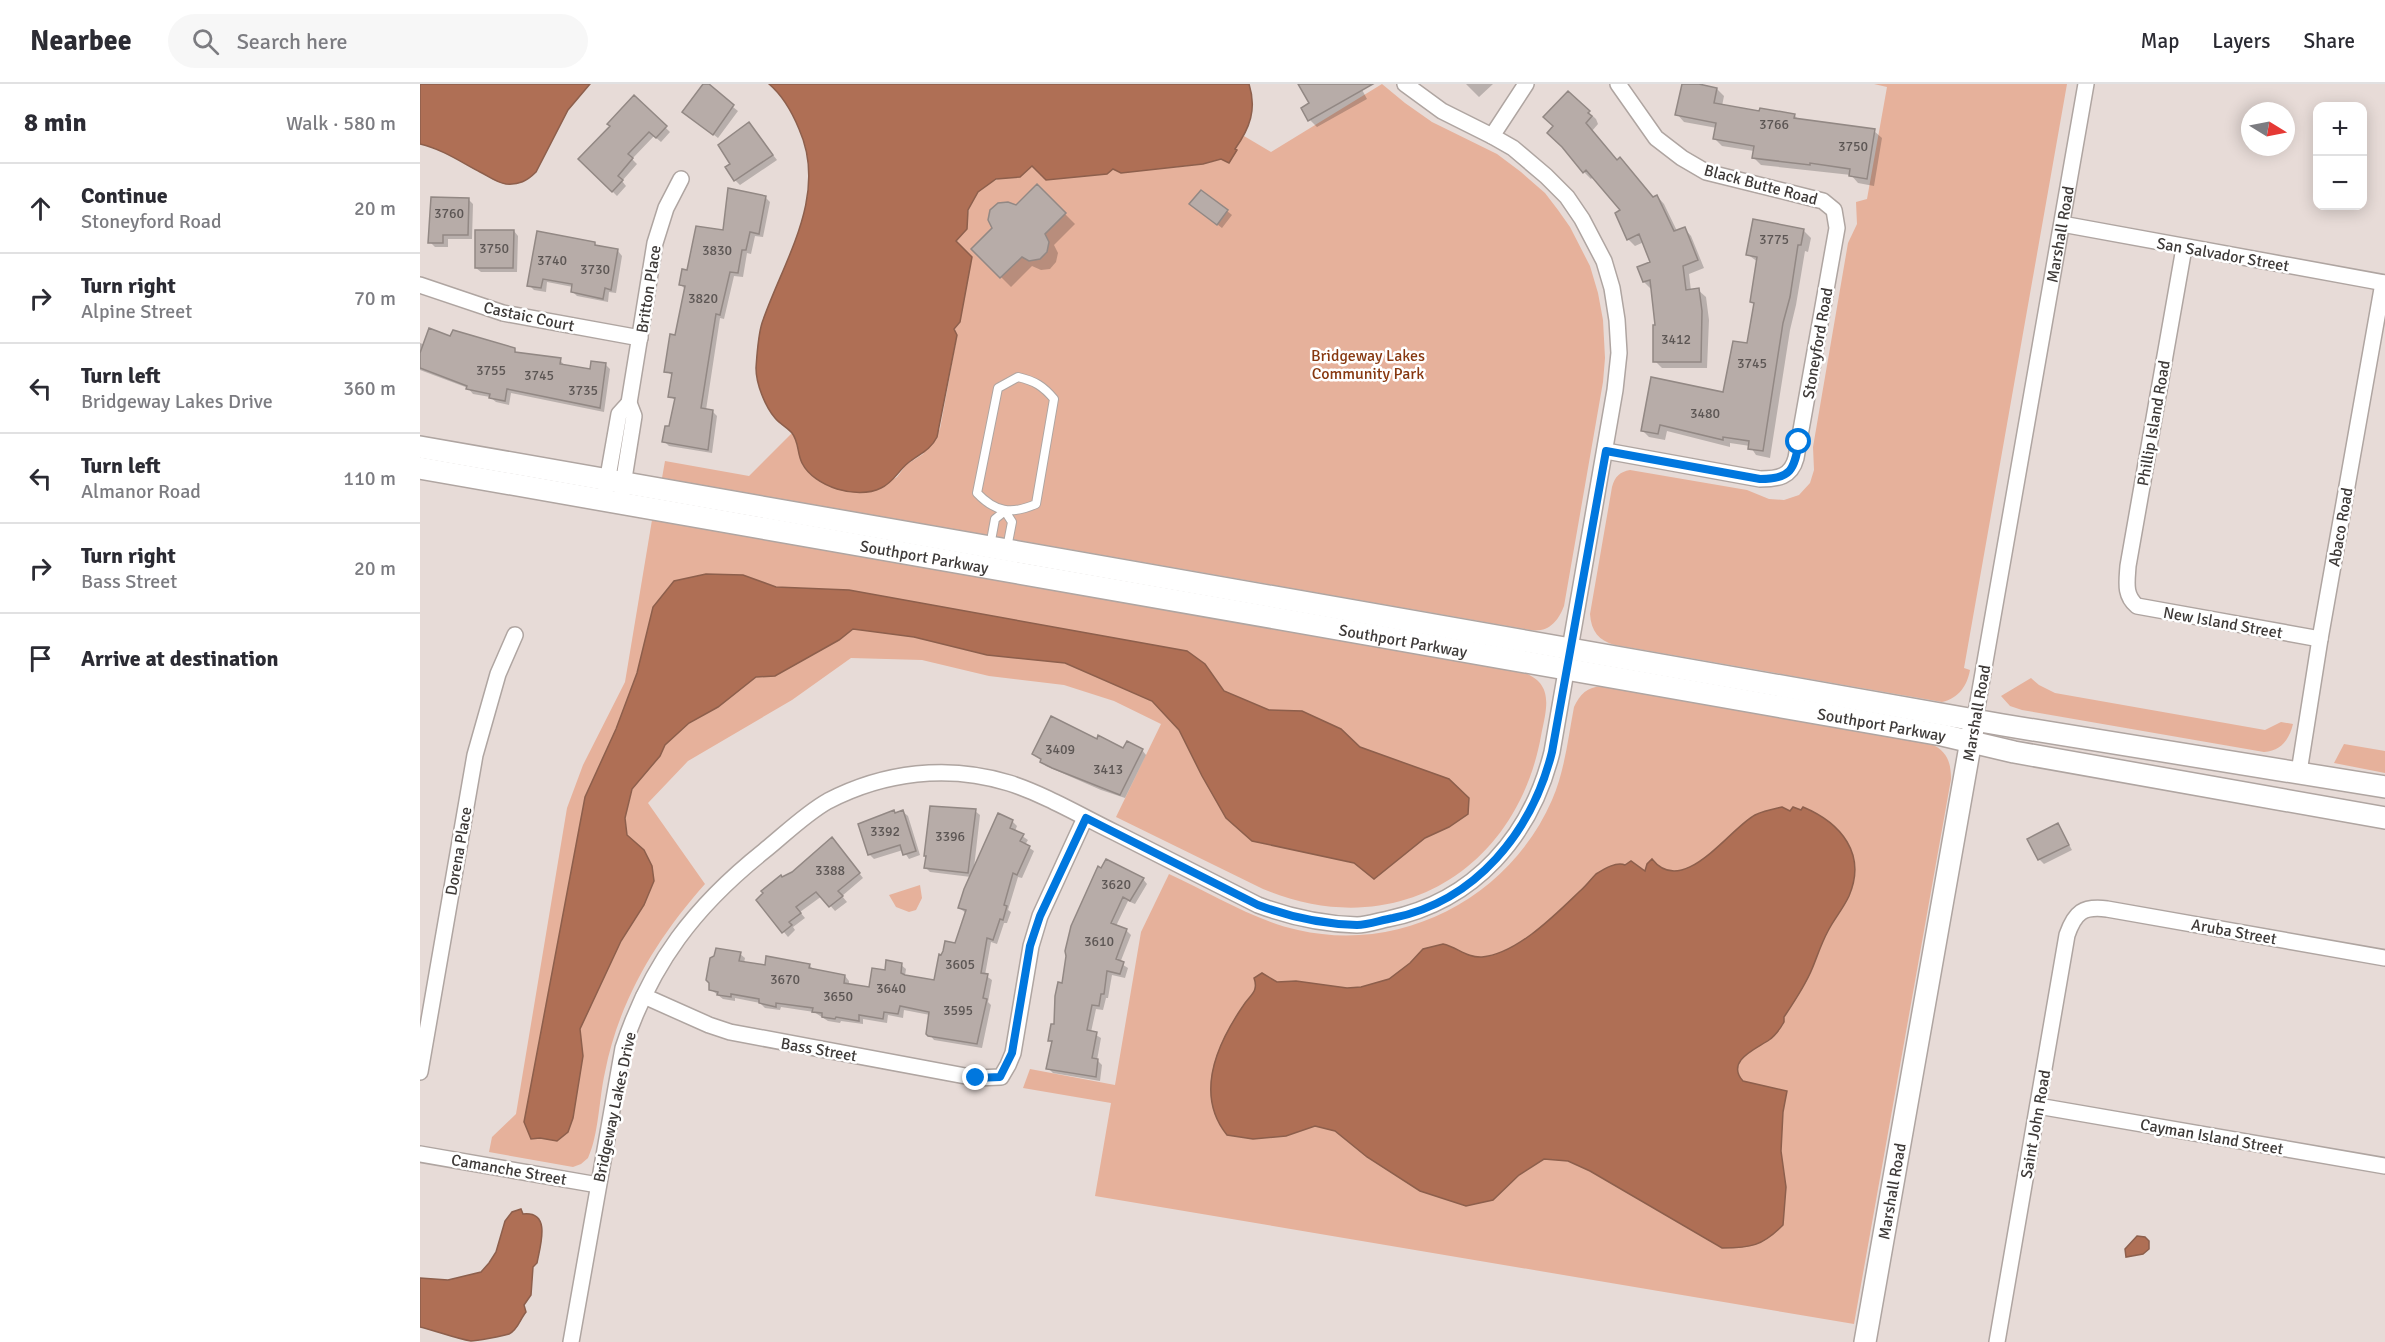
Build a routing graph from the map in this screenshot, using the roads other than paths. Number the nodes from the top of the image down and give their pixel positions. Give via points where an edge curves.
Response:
1 (1405, 84) edge
2 (1526, 84) edge
3 (1618, 84) edge
4 (2086, 84) edge
5 (1492, 136) junction
6 (681, 179) dead end
7 (1832, 206) joint
8 (2062, 224) junction
9 (2184, 248) junction
10 (2384, 283) edge
11 (420, 285) edge
12 (640, 338) junction
13 (420, 447) edge
14 (1606, 451) junction
15 (420, 468) edge
16 (616, 480) junction
17 (612, 501) junction
18 (1005, 511) junction
19 (999, 548) junction
20 (995, 569) junction
21 (2129, 599) joint
22 (515, 634) dead end
23 (2319, 639) junction
24 (1570, 649) junction
25 (1566, 670) junction
26 (1975, 719) junction
27 (1971, 741) junction
28 (2299, 772) junction
29 (2385, 787) edge
30 (1086, 818) junction
31 (2385, 818) edge
32 (2082, 910) joint
33 (2385, 958) edge
34 (427, 993) edge
35 (644, 996) junction
36 (420, 1072) edge
37 (2038, 1106) junction
38 (420, 1154) edge
39 (2385, 1166) edge
40 (598, 1185) junction
41 (571, 1342) edge
42 (1865, 1342) edge
43 (1997, 1342) edge

1 - 5 street, Bridgeway Lakes Drive via 1442,111
2 - 5 street
3 - 7 street, Black Butte Road via 1656,138 1698,168 1819,199
4 - 8 street, Marshall Road
5 - 14 street, Bridgeway Lakes Drive via 1521,154 1567,197 1604,261 1617,320 1619,353
6 - 12 street, Britton Place via 655,243
7 - 14 street, Stoneyford Road via 1837,228 1792,469 1785,476 1760,479
8 - 9 street, San Salvador Street
8 - 26 street, Marshall Road
9 - 10 street, San Salvador Street
9 - 21 street, Phillip Island Road via 2128,566
10 - 23 street, Abaco Road
11 - 12 street, Castaic Court via 503,313
12 - 16 street, Britton Place via 629,403 634,416
13 - 16 street, Southport Parkway
14 - 24 street, Bridgeway Lakes Drive
15 - 17 street, Southport Parkway
16 - 17 street, Britton Place
16 - 19 street, Southport Parkway
17 - 20 street, Southport Parkway
18 - 18 lane via 1036,504 1054,399 1044,386 1018,377 998,388 976,493 988,504
18 - 19 lane via 995,519
18 - 19 lane via 1012,522
19 - 20 lane
19 - 20 lane
19 - 24 street, Southport Parkway
20 - 25 street, Southport Parkway
21 - 23 street, New Island Street via 2137,606
22 - 34 street, Dorena Place via 495,683 475,755
23 - 28 street, Abaco Road
24 - 25 street, Bridgeway Lakes Drive
24 - 26 street, Southport Parkway
25 - 27 street, Southport Parkway
25 - 30 street, Bridgeway Lakes Drive via 1544,782 1524,824 1497,858 1465,887 1434,906 1402,916 1359,925 1286,915 1258,905
26 - 27 street, Marshall Road
26 - 28 street, Southport Parkway
27 - 31 street, Southport Parkway
27 - 42 street, Marshall Road
28 - 29 street, Southport Parkway
30 - 35 street, Bridgeway Lakes Drive via 1028,790 983,776 925,773 890,777 862,786 827,802 729,879 677,938
30 - 35 street, Bass Street via 1030,946 1012,1053 1000,1077 976,1078 730,1032
32 - 33 street, Aruba Street via 2107,909
32 - 37 street, Saint John Road via 2067,935
34 - 36 street, Dorena Place
35 - 40 street, Bridgeway Lakes Drive via 623,1048
37 - 39 street, Cayman Island Street
37 - 43 street, Saint John Road
38 - 40 street, Camanche Street
40 - 41 street, Bridgeway Lakes Drive

